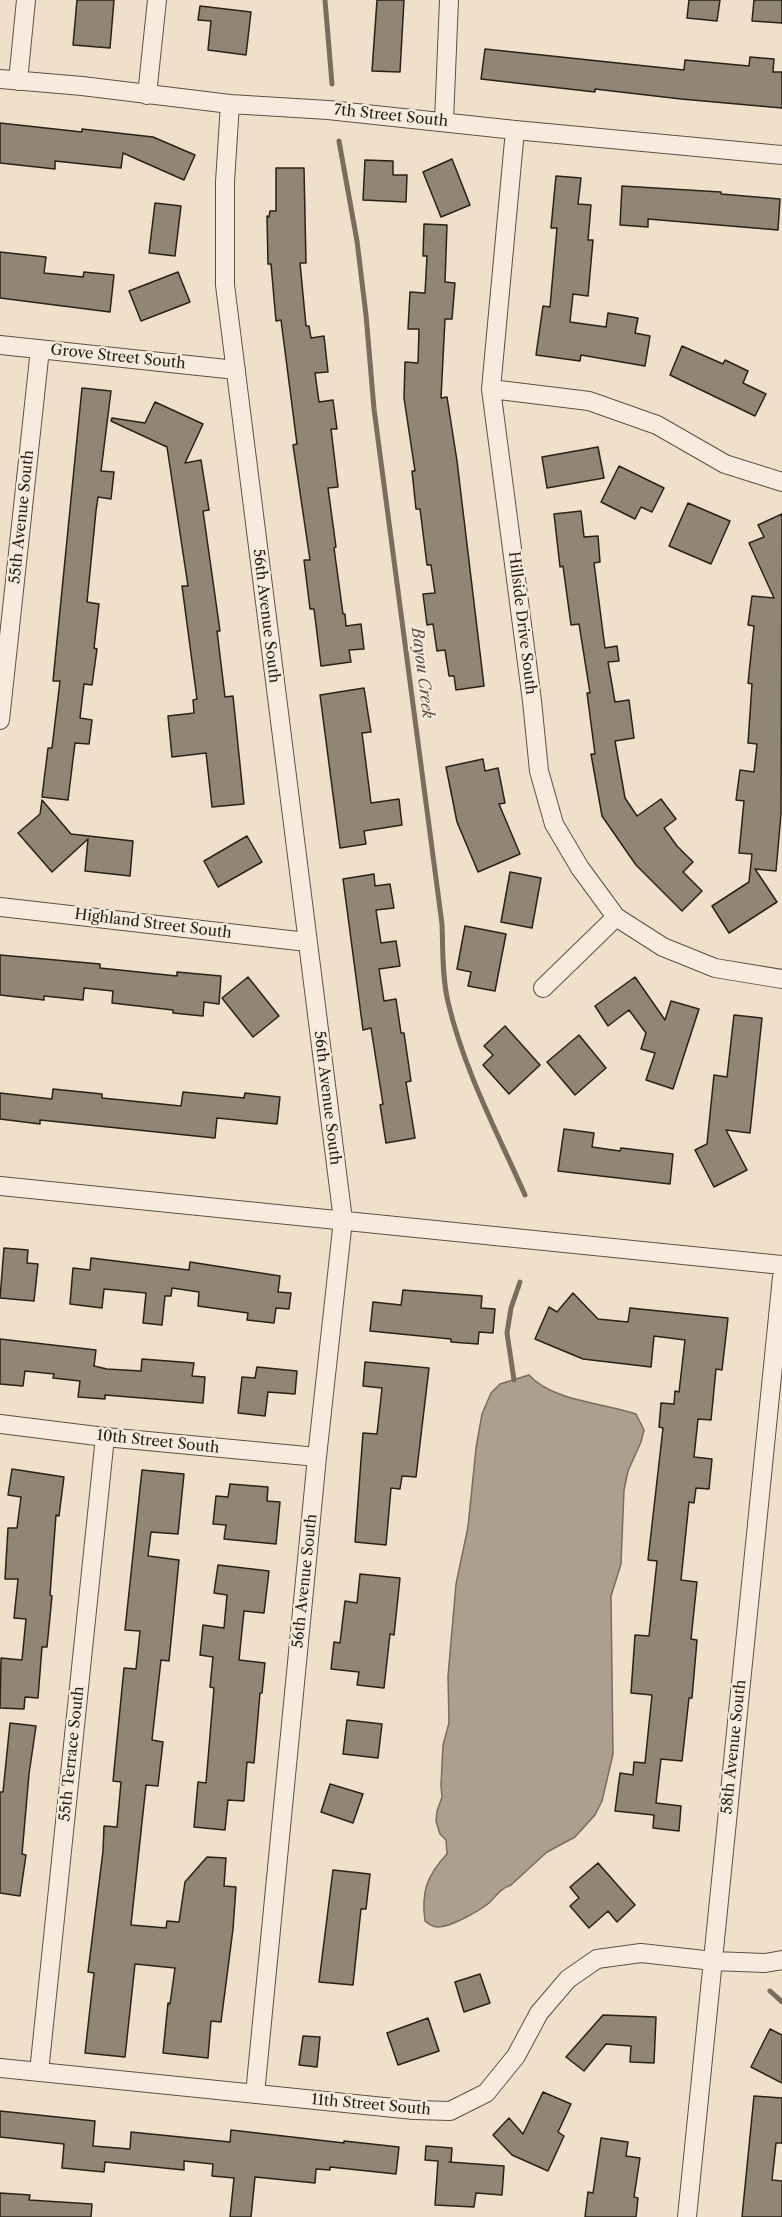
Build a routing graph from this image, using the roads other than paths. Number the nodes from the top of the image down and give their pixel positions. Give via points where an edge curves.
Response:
1 (26, 0) edge
2 (157, 0) edge
3 (449, 0) edge
4 (9, 80) edge
5 (147, 95) junction
6 (230, 104) junction
7 (444, 121) junction
8 (515, 130) junction
9 (782, 155) edge
10 (0, 345) edge
11 (40, 349) junction
12 (236, 369) junction
13 (491, 388) junction
14 (782, 482) edge
15 (0, 720) edge
16 (0, 907) edge
17 (616, 917) junction
18 (307, 942) junction
19 (782, 979) edge
20 (543, 988) dead end
21 (0, 1186) edge
22 (343, 1221) junction
23 (782, 1265) edge
24 (782, 1277) edge
25 (0, 1424) edge
26 (105, 1437) junction
27 (317, 1457) junction
28 (782, 1960) edge
29 (713, 1961) junction
30 (0, 2068) edge
31 (39, 2072) junction
32 (255, 2094) junction
33 (687, 2217) edge

1 - 4 street
2 - 5 street
3 - 7 street
4 - 5 street, 7th Street South
5 - 6 street, 7th Street South
6 - 7 street, 7th Street South
6 - 12 street, 56th Avenue South via 225,285
7 - 8 street, 7th Street South
8 - 9 street, 7th Street South
8 - 13 street, Hillside Drive South
10 - 11 street, Grove Street South
11 - 12 street, Grove Street South
11 - 15 street, 55th Avenue South
12 - 18 street, 56th Avenue South
13 - 14 street via 590,401 657,425 725,465
13 - 17 street, Hillside Drive South via 539,771 554,824
16 - 18 street, Highland Street South
17 - 19 street, Hillside Drive South via 663,947 715,968
17 - 20 street
18 - 22 street, 56th Avenue South
21 - 22 street
22 - 23 street
22 - 27 street, 56th Avenue South
24 - 29 street, 58th Avenue South
25 - 26 street, 10th Street South
26 - 27 street, 10th Street South
26 - 31 street, 55th Terrace South
27 - 32 street, 56th Avenue South
28 - 29 street, 11th Street South
29 - 32 street, 11th Street South via 641,1953 597,1959 568,1979 539,2013 516,2056 486,2092 450,2111
29 - 33 street, 58th Avenue South
30 - 31 street, 11th Street South
31 - 32 street, 11th Street South

